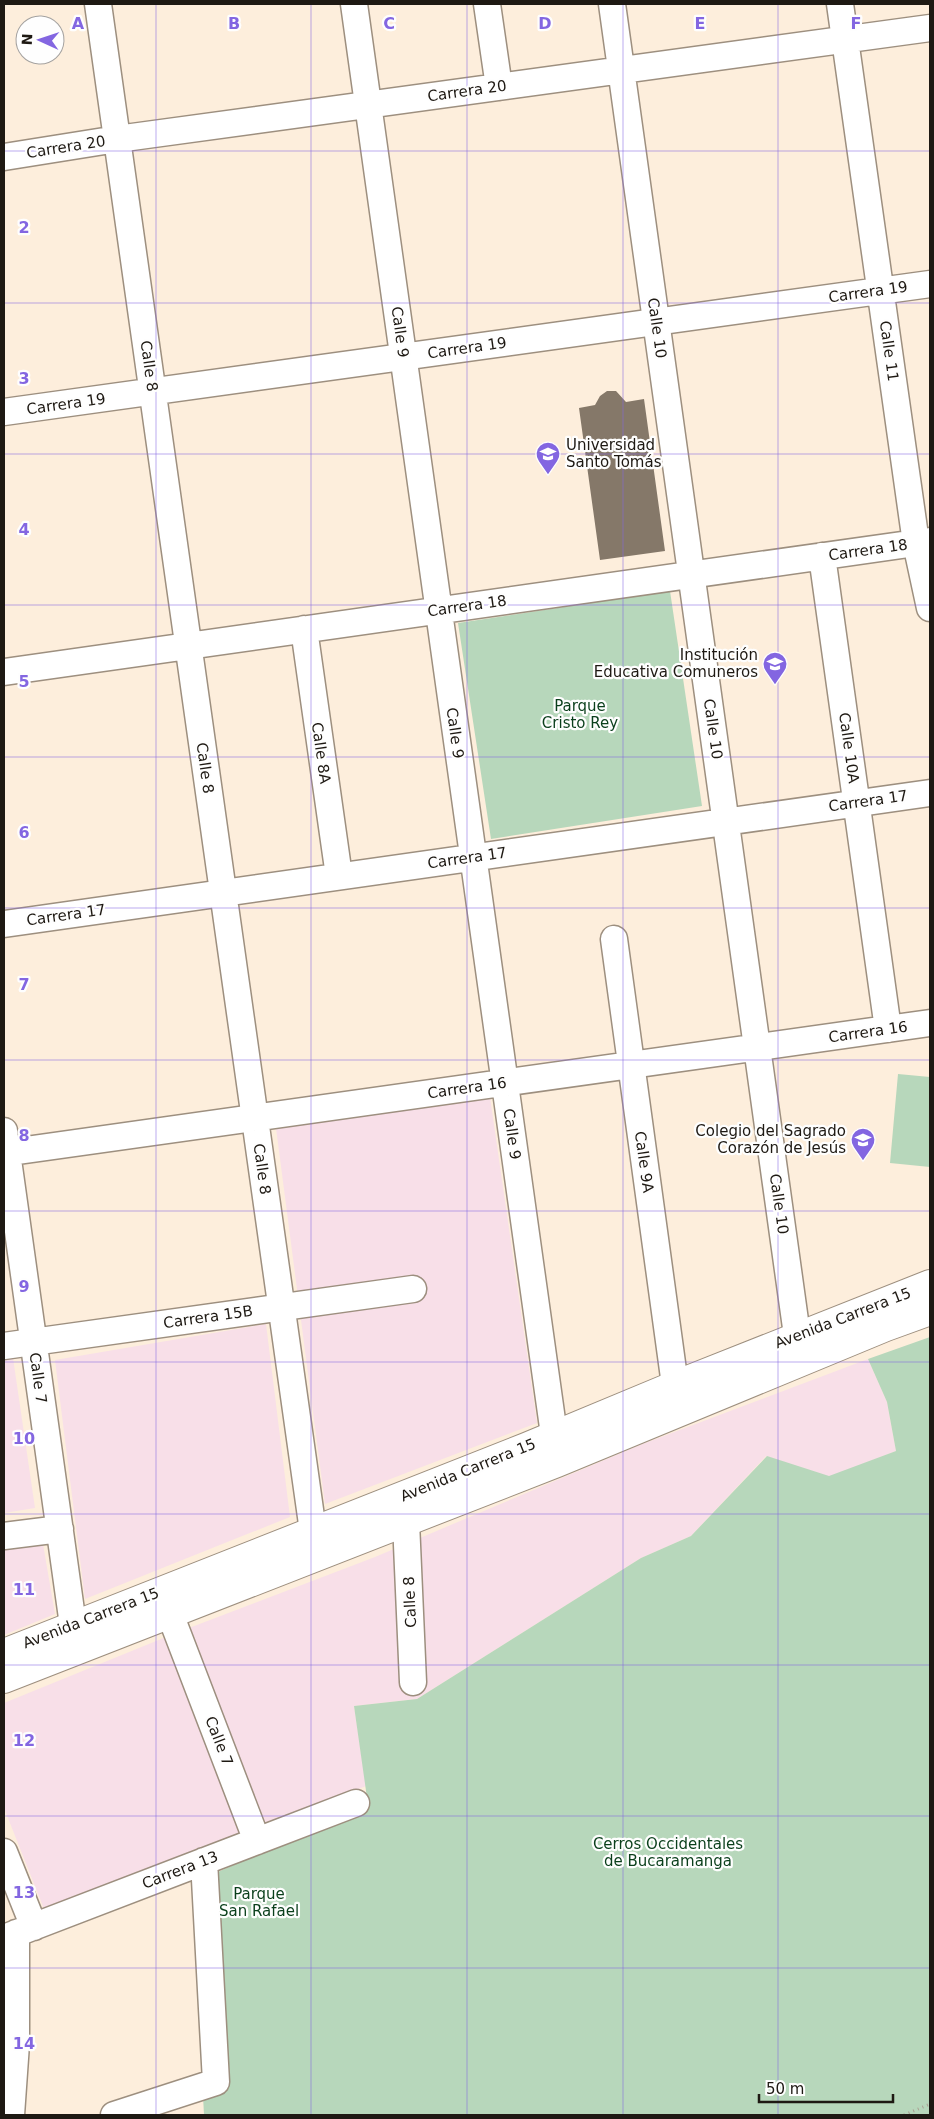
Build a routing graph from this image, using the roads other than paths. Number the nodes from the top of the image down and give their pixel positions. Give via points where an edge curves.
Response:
1 (98, 4) edge
2 (354, 4) edge
3 (487, 4) edge
4 (612, 4) edge
5 (840, 4) edge
6 (930, 28) edge
7 (846, 39) junction
8 (621, 70) junction
9 (499, 87) junction
10 (368, 105) junction
11 (117, 139) junction
12 (4, 156) edge
13 (930, 284) edge
14 (880, 291) junction
15 (656, 322) junction
16 (403, 357) junction
17 (153, 392) junction
18 (4, 412) edge
19 (923, 542) edge
20 (822, 556) junction
21 (692, 575) junction
22 (930, 608) edge
23 (438, 610) junction
24 (304, 630) junction
25 (188, 646) junction
26 (4, 672) edge
27 (930, 793) edge
28 (856, 803) junction
29 (726, 822) junction
30 (473, 857) junction
31 (339, 876) junction
32 (223, 893) junction
33 (4, 924) edge
34 (614, 939) dead end
35 (930, 1023) edge
36 (888, 1029) junction
37 (757, 1047) junction
38 (631, 1065) junction
39 (505, 1083) junction
40 (255, 1118) junction
41 (5, 1145) edge
42 (930, 1284) edge
43 (413, 1289) dead end
44 (281, 1307) junction
45 (930, 1311) edge
46 (797, 1336) junction
47 (33, 1342) junction
48 (4, 1346) edge
49 (675, 1385) junction
50 (554, 1436) junction
51 (557, 1463) junction
52 (406, 1522) junction
53 (60, 1529) junction
54 (312, 1531) junction
55 (4, 1536) edge
56 (170, 1614) junction
57 (73, 1625) junction
58 (4, 1653) edge
59 (4, 1679) edge
60 (413, 1682) dead end
61 (356, 1803) dead end
62 (257, 1841) junction
63 (4, 1852) edge
64 (204, 1861) junction
65 (18, 1933) edge
66 (11, 2115) edge
67 (114, 2115) edge

1 - 11 street, Calle 8
2 - 10 street, Calle 9
3 - 9 street
4 - 8 street, Calle 10
5 - 7 street, Calle 11
6 - 7 street, Carrera 20
7 - 8 street, Carrera 20
7 - 14 street, Calle 11
8 - 9 street, Carrera 20
8 - 15 street, Calle 10
9 - 10 street, Carrera 20
10 - 11 street, Carrera 20
10 - 16 street, Calle 9
11 - 12 street, Carrera 20
11 - 17 street, Calle 8
13 - 14 street, Carrera 19
14 - 15 street, Carrera 19
14 - 19 street, Calle 11
15 - 16 street, Carrera 19
15 - 21 street, Calle 10
16 - 17 street, Carrera 19
16 - 23 street, Calle 9
17 - 18 street, Carrera 19
17 - 25 street, Calle 8
19 - 20 street, Carrera 18
19 - 22 street, Calle 11
20 - 21 street, Carrera 18
20 - 28 street, Calle 10A
21 - 23 street, Carrera 18
21 - 29 street, Calle 10
23 - 24 street, Carrera 18
23 - 30 street, Calle 9
24 - 25 street, Carrera 18
24 - 31 street, Calle 8A
25 - 26 street, Carrera 18
25 - 32 street, Calle 8
27 - 28 street, Carrera 17
28 - 29 street, Carrera 17
28 - 36 street, Calle 10A
29 - 30 street, Carrera 17
29 - 37 street, Calle 10
30 - 31 street, Carrera 17
30 - 39 street, Calle 9
31 - 32 street, Carrera 17
32 - 33 street, Carrera 17
32 - 40 street, Calle 8
34 - 38 street, Calle 9A
35 - 36 street, Carrera 16
36 - 37 street, Carrera 16
37 - 38 street, Carrera 16
37 - 46 street, Calle 10
38 - 39 street, Carrera 16
38 - 49 street, Calle 9A
39 - 40 street, Carrera 16
39 - 50 street, Calle 9
40 - 41 street, Carrera 16
40 - 44 street, Calle 8
41 - 47 street, Calle 7
42 - 46 main road, Avenida Carrera 15
43 - 44 street, Carrera 15B
44 - 47 street, Carrera 15B
44 - 54 street, Calle 8
45 - 51 main road, Avenida Carrera 15
46 - 49 main road, Avenida Carrera 15
47 - 48 street, Carrera 15B
47 - 53 street, Calle 7
49 - 50 main road, Avenida Carrera 15
50 - 51 street, Calle 9
50 - 54 main road, Avenida Carrera 15
51 - 52 main road, Avenida Carrera 15
52 - 56 main road, Avenida Carrera 15
52 - 60 street, Calle 8
53 - 55 street
53 - 57 street, Calle 7
54 - 57 main road, Avenida Carrera 15
56 - 59 main road, Avenida Carrera 15
56 - 62 street, Calle 7
57 - 58 main road, Avenida Carrera 15
61 - 62 street, Carrera 13
62 - 64 street, Carrera 13
63 - 65 street
64 - 65 street, Carrera 13
64 - 67 street via 216,2082
65 - 66 street

